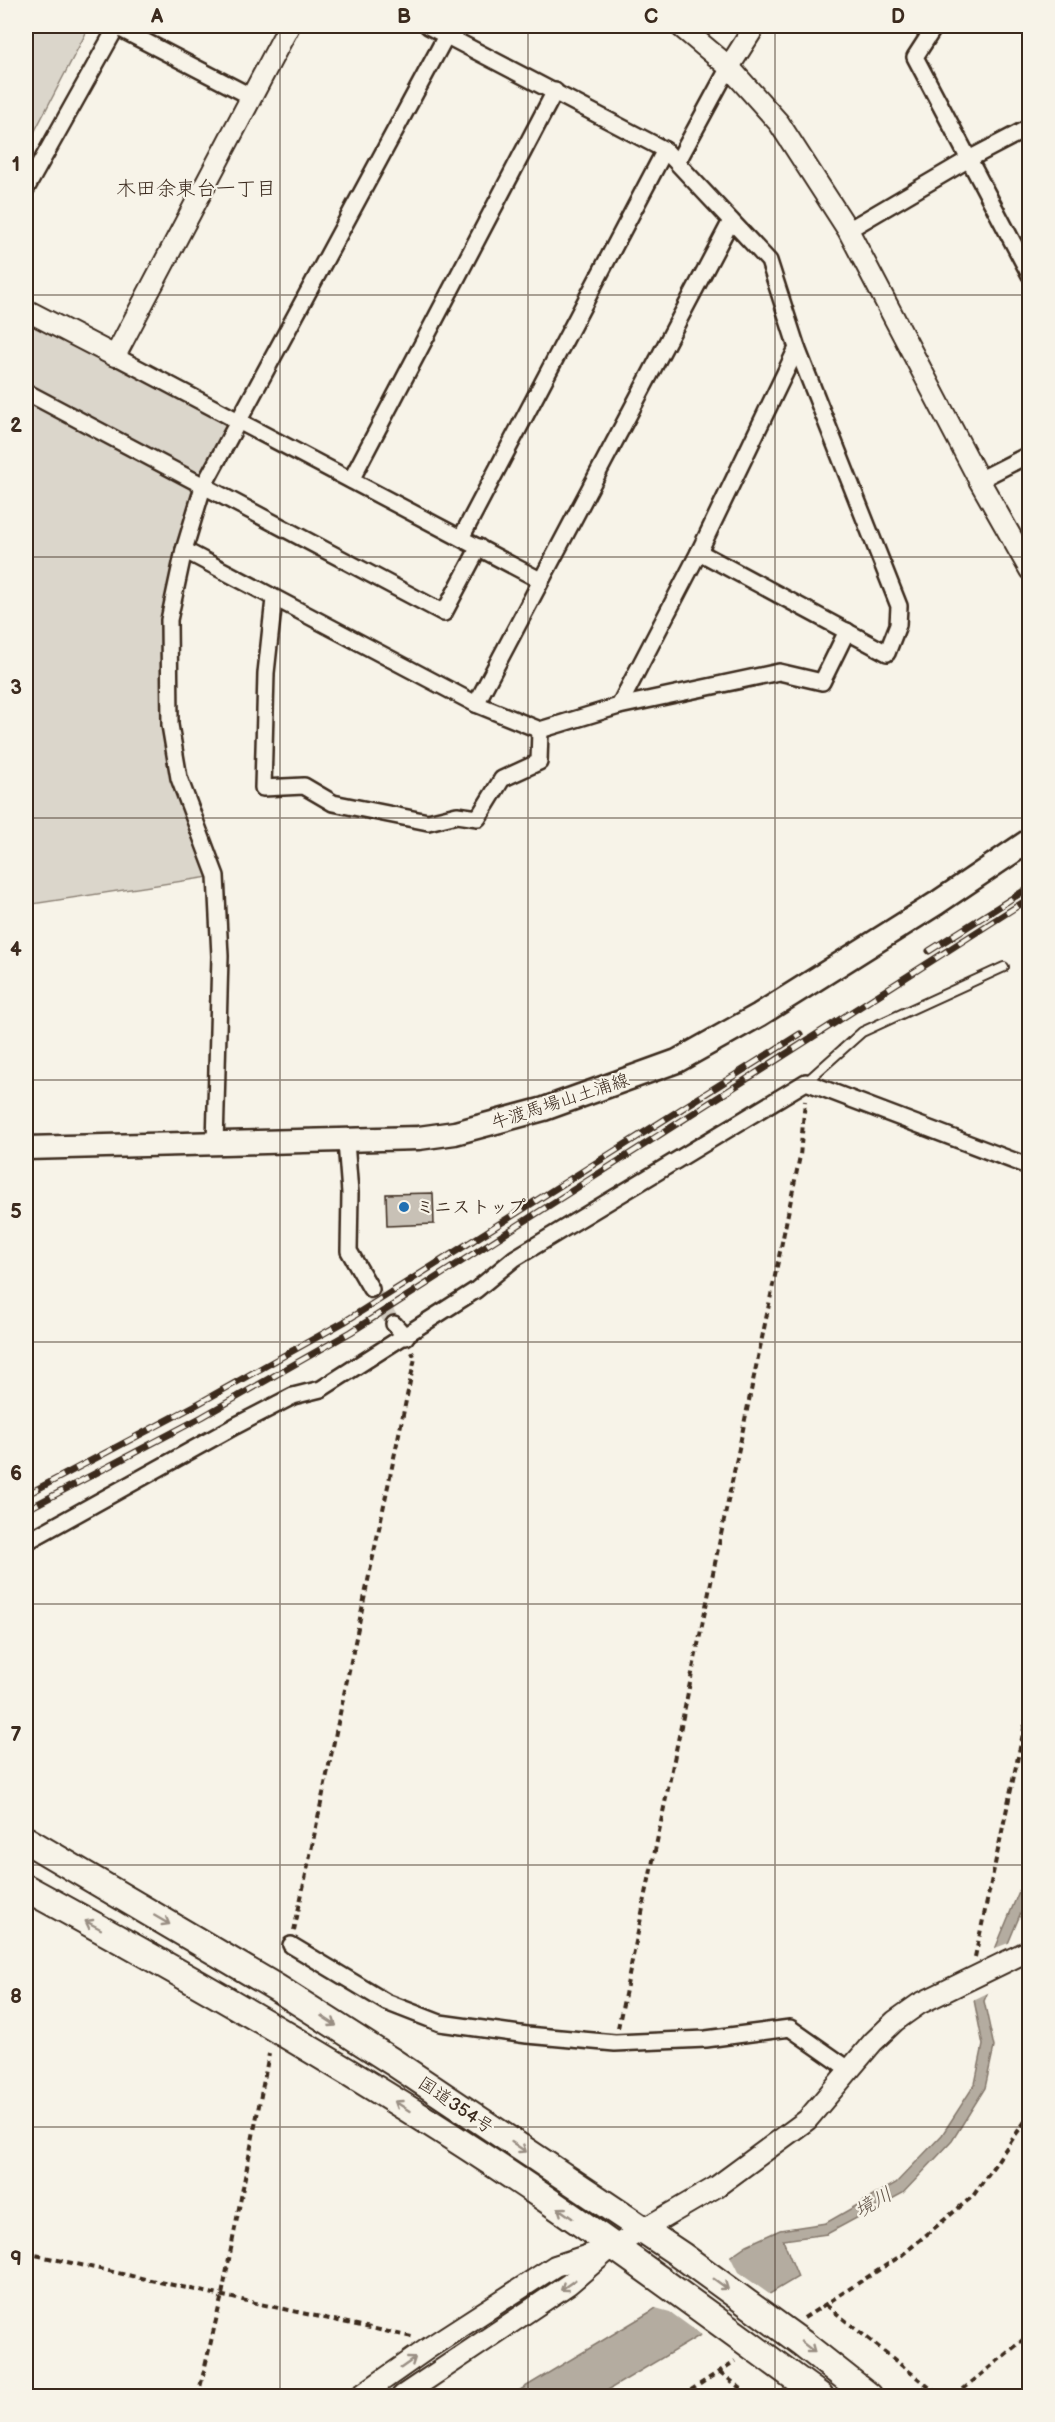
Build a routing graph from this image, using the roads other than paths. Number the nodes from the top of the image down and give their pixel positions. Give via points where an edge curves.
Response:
1 (116, 26) edge
2 (289, 26) edge
3 (428, 26) edge
4 (680, 26) edge
5 (755, 26) edge
6 (935, 26) edge
7 (446, 36) junction
8 (729, 68) junction
9 (555, 91) junction
10 (252, 97) junction
11 (1029, 127) edge
12 (665, 150) junction
13 (969, 159) junction
14 (678, 161) junction
15 (26, 189) edge
16 (731, 221) junction
17 (848, 230) junction
18 (1029, 275) edge
19 (26, 310) edge
20 (798, 348) junction
21 (114, 356) junction
22 (26, 392) edge
23 (239, 422) junction
24 (1029, 454) edge
25 (351, 480) junction
26 (979, 480) junction
27 (203, 487) junction
28 (461, 538) junction
29 (479, 547) junction
30 (184, 550) junction
31 (699, 552) junction
32 (1029, 570) edge
33 (540, 580) junction
34 (274, 599) junction
35 (847, 631) junction
36 (476, 704) junction
37 (619, 706) junction
38 (540, 730) junction
39 (1029, 840) edge
40 (1004, 967) dead end
41 (806, 1082) junction
42 (345, 1142) junction
43 (215, 1144) junction
44 (26, 1148) edge
45 (1029, 1167) edge
46 (371, 1289) tunnel mouth
47 (394, 1324) tunnel mouth
48 (406, 1337) junction
49 (26, 1542) edge
50 (26, 1840) edge
51 (26, 1888) edge
52 (291, 1945) road end
53 (1029, 1950) edge
54 (850, 2070) junction
55 (645, 2231) junction
56 (613, 2247) junction
57 (360, 2397) edge
58 (402, 2397) edge
59 (820, 2397) edge
60 (869, 2397) edge

1 - 10 street
1 - 15 street
2 - 10 street
3 - 7 street
4 - 8 street
5 - 8 street
6 - 13 street via 915,57
7 - 9 street
7 - 23 street
8 - 14 street
8 - 17 street via 779,123
9 - 12 street
9 - 25 street
10 - 21 street
11 - 13 street
12 - 14 street
12 - 28 street
13 - 17 street
13 - 18 street
14 - 16 street
16 - 20 street via 769,261
16 - 33 street
17 - 26 street
19 - 21 street
20 - 31 street
20 - 35 street via 899,606 898,625 887,653
21 - 23 street
22 - 27 street
23 - 25 street
23 - 27 street
24 - 26 street
25 - 28 street
26 - 32 street
27 - 29 street via 444,613
27 - 30 street
28 - 29 street
29 - 33 street
30 - 34 street
30 - 43 street via 169,620 170,725 179,778 216,876 220,956
31 - 35 street
31 - 37 street
33 - 36 street
34 - 36 street
34 - 38 street via 266,673 263,788 304,786 333,802 428,822 457,815 478,818 502,779 539,762
35 - 37 street via 822,682 779,672
36 - 38 street
37 - 38 street
39 - 42 main road, 牛渡馬場山土浦線 via 759,1016 677,1061 544,1109 455,1133
40 - 41 lane via 862,1032
41 - 45 street
41 - 48 street via 515,1258 476,1290
42 - 43 main road, 牛渡馬場山土浦線
42 - 46 street via 350,1193 349,1251
43 - 44 main road, 牛渡馬場山土浦線
47 - 48 street
48 - 49 street via 321,1389 294,1396 235,1426
50 -> 55 highway, 国道354号 via 277,1988
56 -> 51 highway, 国道354号 via 383,2094
52 - 54 street via 386,2002 440,2023 615,2043 706,2039 790,2028
53 - 54 street via 919,2004 895,2021
54 - 55 street via 820,2106 784,2139
55 - 56 street
55 -> 60 highway, 国道354号 via 761,2313
57 -> 56 street via 555,2266
56 -> 58 street via 569,2284
56 - 59 highway, 国道354号

